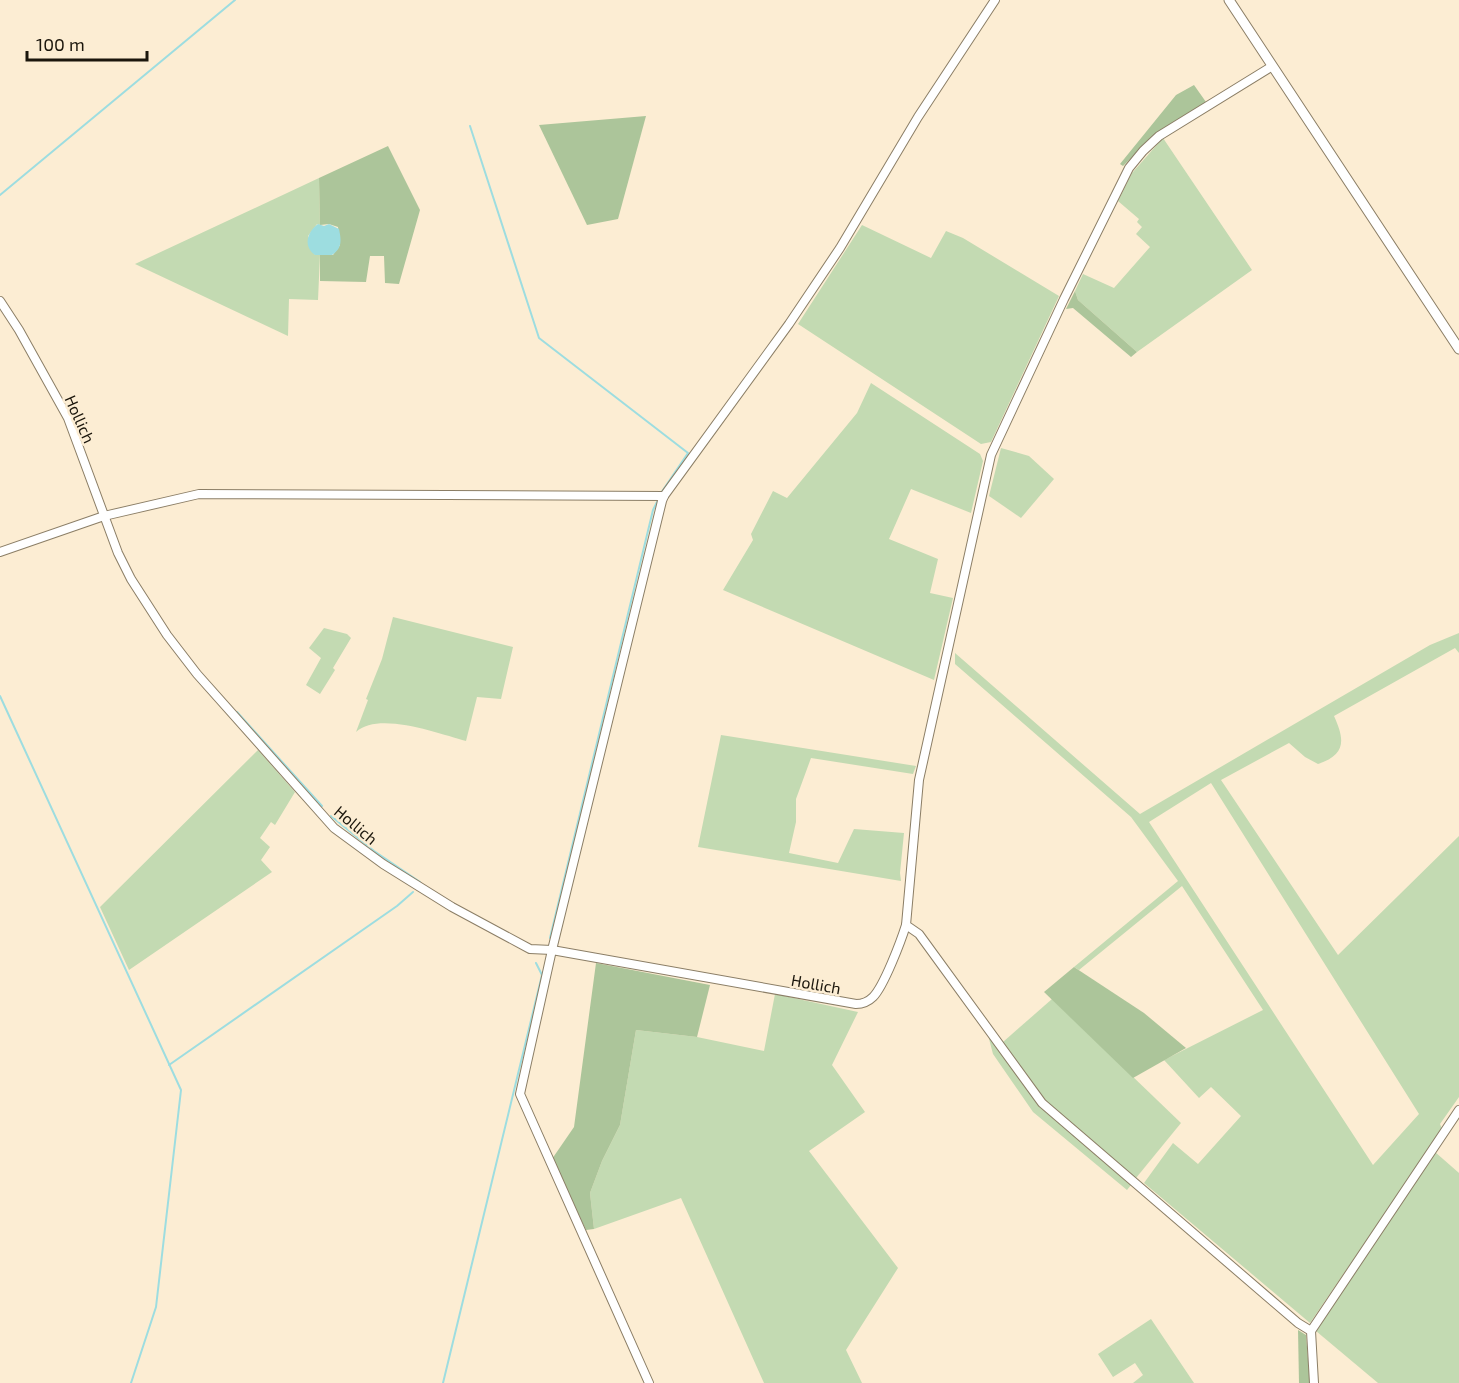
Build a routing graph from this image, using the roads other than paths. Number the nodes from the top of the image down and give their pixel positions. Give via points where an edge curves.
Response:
1 (995, 0) edge
2 (1228, 0) edge
3 (1271, 67) junction
4 (0, 301) edge
5 (1459, 349) edge
6 (664, 496) junction
7 (104, 516) junction
8 (0, 552) edge
9 (906, 925) junction
10 (552, 950) junction
11 (1459, 1110) edge
12 (1311, 1331) junction
13 (649, 1383) edge
14 (1314, 1383) edge

1 - 6 street via 918,117 840,248
2 - 3 street
3 - 5 street
3 - 9 street, Hollich via 1159,136 1129,168 991,455 919,780
4 - 7 street, Hollich via 68,418
6 - 7 street via 199,494
6 - 10 street
7 - 8 street
7 - 10 street, Hollich via 131,579 167,635 334,828 452,907 530,949
9 - 10 street, Hollich via 876,993 861,1004
9 - 12 street via 919,934 1042,1103
10 - 13 street via 520,1094
11 - 12 street
12 - 14 street

